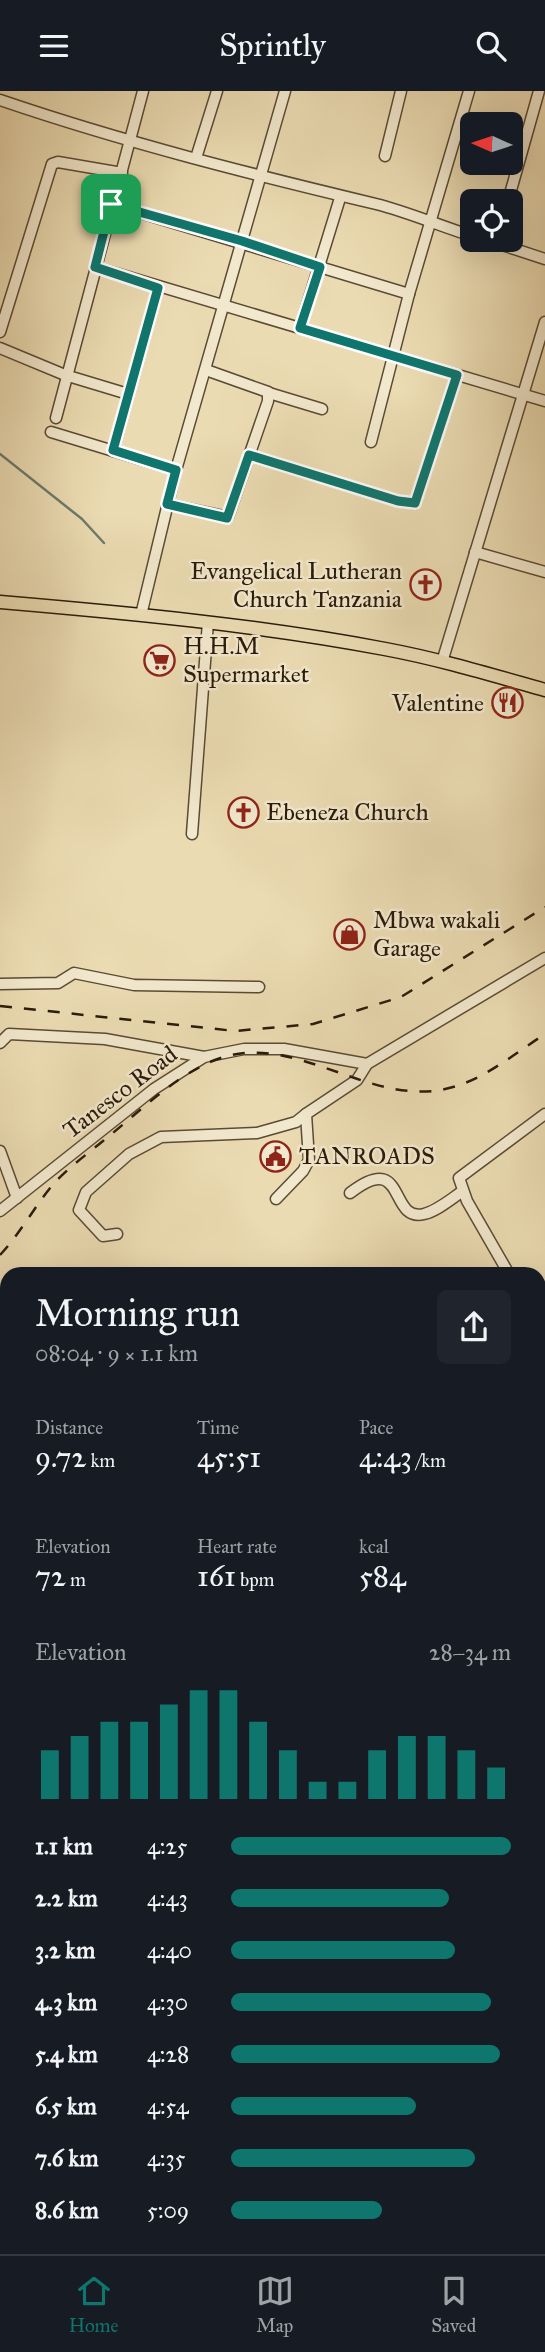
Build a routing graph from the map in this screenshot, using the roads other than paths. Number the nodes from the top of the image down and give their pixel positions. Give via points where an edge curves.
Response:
1 (143, 91) edge
2 (218, 91) edge
3 (285, 91) edge
4 (401, 91) edge
5 (469, 91) edge
6 (539, 91) edge
7 (0, 100) edge
8 (129, 141) junction
9 (385, 156) dead end
10 (196, 158) junction
11 (122, 173) junction
12 (261, 176) junction
13 (511, 189) edge
14 (340, 198) junction
15 (111, 204) junction
16 (430, 223) junction
17 (460, 232) edge
18 (242, 241) junction
19 (523, 251) edge
20 (545, 258) edge
21 (95, 267) junction
22 (320, 267) junction
23 (158, 288) junction
24 (409, 294) junction
25 (225, 305) junction
26 (300, 328) junction
27 (544, 329) edge
28 (0, 333) edge
29 (0, 348) edge
30 (394, 355) junction
31 (206, 370) junction
32 (65, 375) junction
33 (457, 375) junction
34 (269, 393) junction
35 (128, 394) junction
36 (522, 394) junction
37 (545, 401) edge
38 (322, 409) dead end
39 (56, 418) dead end
40 (51, 432) dead end
41 (371, 442) dead end
42 (113, 450) junction
43 (249, 455) junction
44 (176, 470) junction
45 (167, 504) junction
46 (475, 552) junction
47 (544, 569) edge
48 (0, 602) edge
49 (141, 615) junction
50 (208, 622) junction
51 (442, 663) junction
52 (545, 690) edge
53 (192, 834) dead end
54 (545, 958) edge
55 (0, 984) edge
56 (259, 987) dead end
57 (0, 1043) edge
58 (204, 1057) junction
59 (368, 1064) junction
60 (306, 1114) junction
61 (545, 1114) edge
62 (0, 1151) edge
63 (463, 1191) junction
64 (350, 1193) dead end
65 (17, 1198) junction
66 (276, 1199) dead end
67 (0, 1211) edge
68 (117, 1234) dead end
69 (505, 1267) edge

1 - 8 street
2 - 10 street
3 - 12 street
4 - 9 street
5 - 16 street
6 - 13 street
7 - 8 street
8 - 10 street
8 - 11 street
10 - 12 street
11 - 15 street
11 - 28 street via 58,162 50,167
12 - 14 street
12 - 18 street
14 - 16 street via 377,204
14 - 22 street
15 - 18 street
15 - 21 street
16 - 17 street
16 - 24 street
18 - 22 street
18 - 25 street
19 - 20 street
21 - 23 street
21 - 32 street
22 - 24 street
22 - 26 street
23 - 25 street
23 - 35 street
24 - 30 street
25 - 26 street
25 - 31 street
26 - 30 street
27 - 36 street
29 - 32 street
30 - 33 street
30 - 41 street
31 - 34 street
31 - 44 street
32 - 35 street
32 - 39 street
33 - 36 street
33 - 43 street via 415,503
34 - 38 street
34 - 43 street
35 - 42 street
36 - 37 street
36 - 46 street
40 - 42 street
42 - 44 street
43 - 45 street via 227,518
44 - 45 street
45 - 49 street
46 - 47 street
46 - 51 street
48 - 49 main road
49 - 50 main road
50 - 51 main road
50 - 53 street
51 - 52 main road
54 - 59 street
55 - 56 street via 58,983 74,973 134,985
57 - 58 street via 16,1033 90,1038
58 - 59 street, Tanesco Road via 244,1049 284,1049
58 - 65 street, Tanesco Road via 155,1089
59 - 60 street via 357,1080
60 - 66 street via 309,1160
60 - 68 street via 296,1122 257,1133 161,1137 129,1154 86,1192 79,1210 103,1236
61 - 63 street via 462,1174 458,1178
62 - 65 street
63 - 64 street via 422,1215 404,1205 381,1178 369,1179
63 - 69 street
65 - 67 street, Tanesco Road

